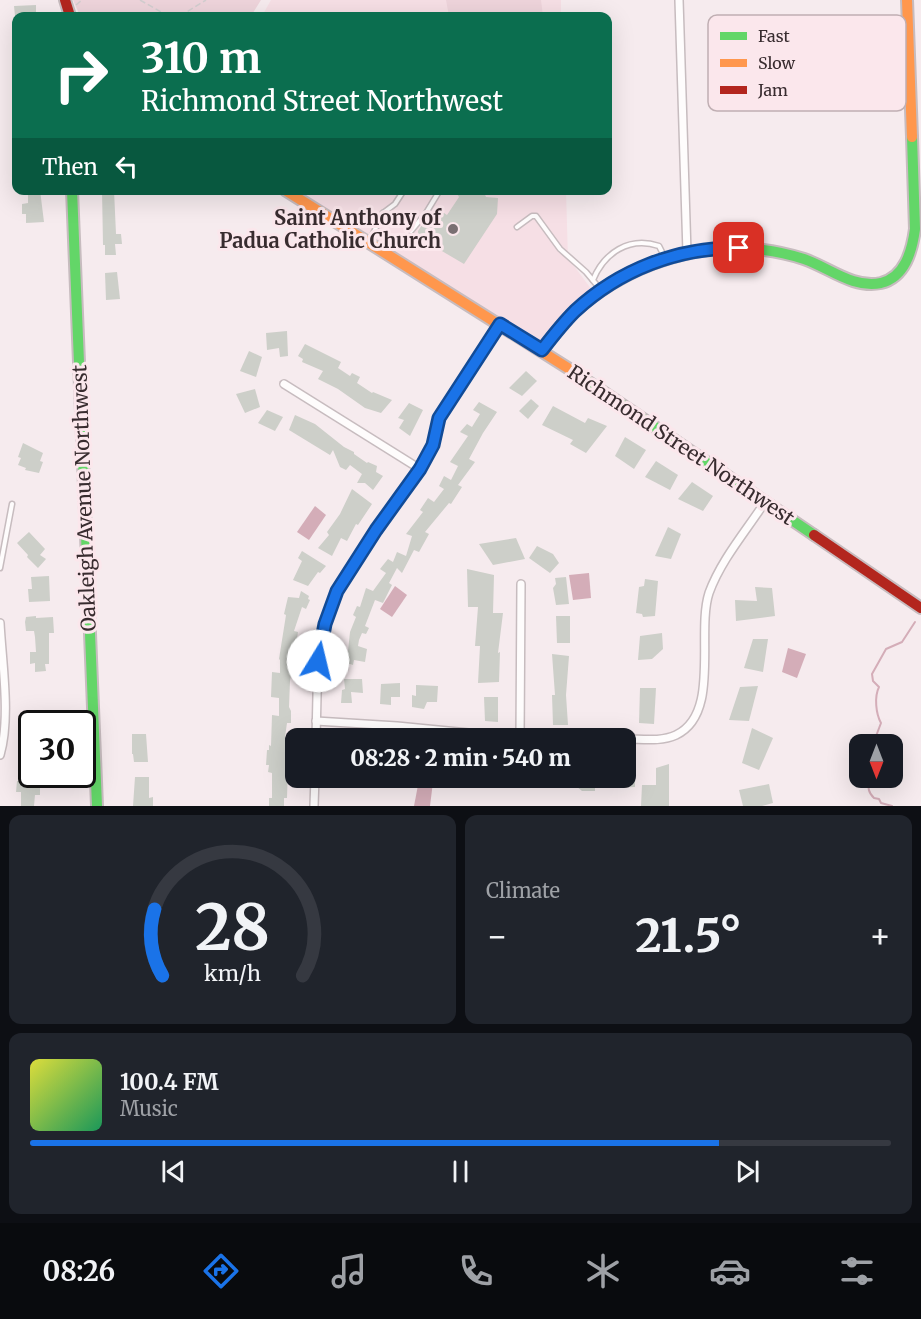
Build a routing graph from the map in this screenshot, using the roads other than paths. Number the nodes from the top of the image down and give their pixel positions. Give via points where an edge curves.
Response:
1 (679, 0) edge
2 (907, 0) edge
3 (72, 195) edge
4 (293, 195) edge
5 (401, 195) edge
6 (437, 195) edge
7 (383, 213) junction
8 (392, 220) dead end
9 (517, 227) dead end
10 (411, 231) dead end
11 (369, 242) junction
12 (687, 253) junction
13 (665, 258) junction
14 (592, 280) junction
15 (601, 290) junction
16 (500, 324) junction
17 (542, 350) junction
18 (284, 384) dead end
19 (420, 469) junction
20 (765, 502) junction
21 (12, 504) dead end
22 (0, 568) edge
23 (521, 584) dead end
24 (921, 608) edge
25 (0, 623) edge
26 (0, 634) edge
27 (316, 721) junction
28 (316, 728) edge
29 (422, 728) edge
30 (520, 728) edge
31 (636, 739) edge
32 (0, 755) edge
33 (315, 788) edge
34 (97, 806) edge
35 (314, 806) edge

1 - 12 street
2 - 12 street via 915,229 906,265 883,282 867,284 778,252 717,248
3 - 34 street, Oakleigh Avenue Northwest
4 - 11 street, Richmond Street Northwest
5 - 7 lane
6 - 10 lane
7 - 8 lane
7 - 11 lane
9 - 14 lane via 536,216 560,249
11 - 16 street, Richmond Street Northwest
12 - 13 street
13 - 14 lane via 655,244 626,245 602,263
13 - 15 street
14 - 15 lane
15 - 17 street via 573,312
16 - 17 street, Richmond Street Northwest
16 - 19 street via 439,418 433,445
17 - 20 street, Richmond Street Northwest
18 - 19 street
19 - 27 street via 337,591 318,652
20 - 24 street, Richmond Street Northwest
20 - 31 street via 729,555 709,594 697,715 675,735
21 - 22 lane
23 - 30 street
25 - 26 street
26 - 32 street via 4,733
27 - 28 street
27 - 29 street
33 - 35 street

